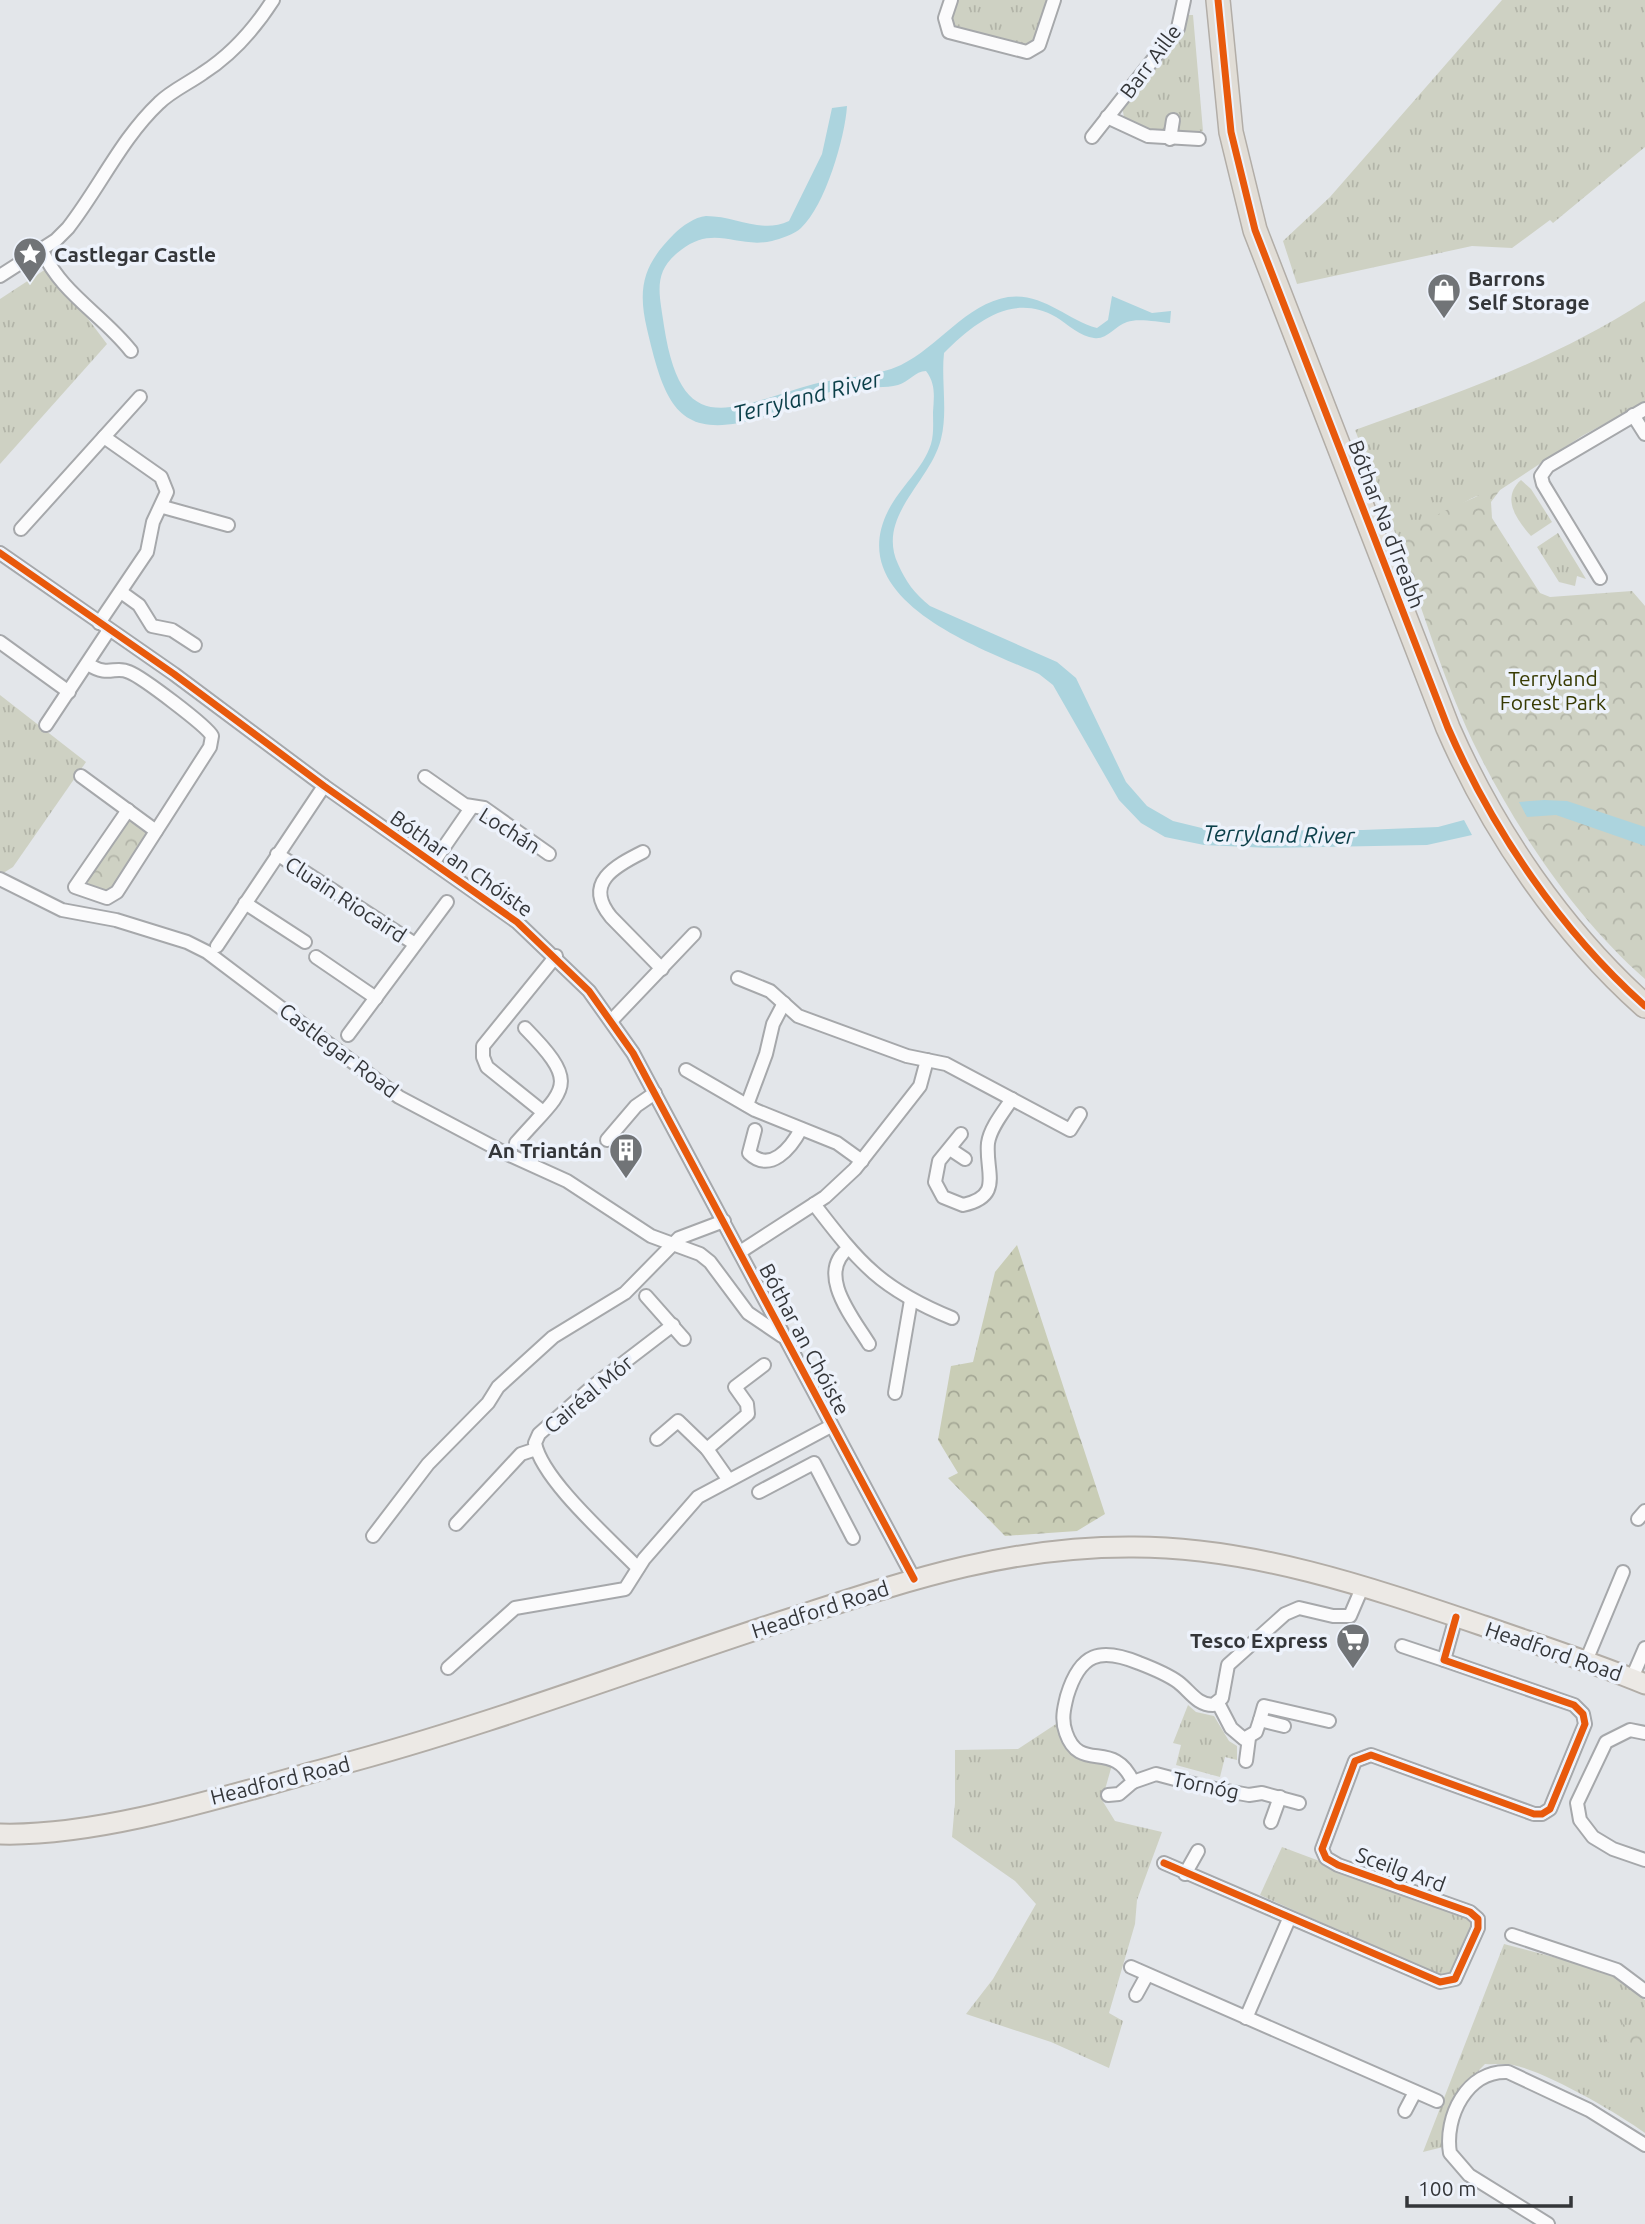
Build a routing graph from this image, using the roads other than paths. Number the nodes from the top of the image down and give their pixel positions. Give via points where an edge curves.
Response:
1 (272, 0) edge
2 (951, 0) edge
3 (1054, 0) edge
4 (1184, 0) edge
5 (1218, 0) edge
6 (1107, 117) junction
7 (1173, 120) dead end
8 (1092, 136) dead end
9 (1170, 139) junction
10 (1199, 139) dead end
11 (41, 248) junction
12 (0, 276) edge
13 (131, 351) dead end
14 (140, 397) dead end
15 (1639, 412) edge
16 (1645, 434) edge
17 (104, 437) junction
18 (163, 507) junction
19 (228, 525) dead end
20 (21, 529) dead end
21 (0, 553) edge
22 (1600, 578) dead end
23 (121, 592) junction
24 (104, 627) junction
25 (0, 642) edge
26 (195, 645) dead end
27 (88, 664) junction
28 (69, 692) junction
29 (46, 725) dead end
30 (81, 776) dead end
31 (425, 777) dead end
32 (324, 786) junction
33 (471, 808) junction
34 (128, 810) junction
35 (156, 831) junction
36 (643, 852) dead end
37 (277, 854) junction
38 (549, 854) dead end
39 (433, 863) junction
40 (0, 879) edge
41 (447, 902) dead end
42 (245, 903) junction
43 (694, 934) dead end
44 (305, 942) dead end
45 (415, 944) junction
46 (217, 946) dead end
47 (556, 956) junction
48 (316, 957) dead end
49 (662, 969) junction
50 (738, 978) dead end
51 (376, 998) junction
52 (784, 1003) junction
53 (1645, 1006) edge
54 (612, 1020) junction
55 (525, 1028) dead end
56 (348, 1035) dead end
57 (928, 1060) junction
58 (686, 1070) dead end
59 (655, 1093) junction
60 (1012, 1099) junction
61 (747, 1105) junction
62 (543, 1112) junction
63 (1080, 1114) dead end
64 (801, 1129) junction
65 (755, 1130) dead end
66 (961, 1134) dead end
67 (607, 1140) dead end
68 (516, 1143) dead end
69 (950, 1149) junction
70 (965, 1159) dead end
71 (862, 1161) junction
72 (814, 1204) junction
73 (724, 1221) junction
74 (671, 1244) junction
75 (849, 1248) junction
76 (740, 1252) junction
77 (646, 1296) dead end
78 (911, 1300) junction
79 (952, 1318) dead end
80 (673, 1325) junction
81 (783, 1336) junction
82 (684, 1339) dead end
83 (869, 1344) dead end
84 (764, 1364) dead end
85 (895, 1393) dead end
86 (831, 1426) junction
87 (657, 1439) dead end
88 (796, 1444) junction
89 (536, 1449) junction
90 (707, 1449) junction
91 (808, 1466) junction
92 (728, 1479) junction
93 (759, 1492) dead end
94 (456, 1524) dead end
95 (373, 1536) dead end
96 (853, 1538) dead end
97 (638, 1568) junction
98 (1623, 1572) dead end
99 (914, 1579) junction
100 (1362, 1588) junction
101 (1456, 1616) junction
102 (1402, 1646) dead end
103 (1645, 1648) edge
104 (1444, 1660) junction
105 (1586, 1661) junction
106 (448, 1668) dead end
107 (1639, 1681) edge
108 (1218, 1703) junction
109 (1260, 1720) junction
110 (1329, 1721) dead end
111 (1284, 1726) dead end
112 (1645, 1733) edge
113 (1249, 1738) junction
114 (1246, 1761) dead end
115 (1133, 1783) junction
116 (1108, 1795) dead end
117 (1280, 1797) junction
118 (1299, 1803) dead end
119 (1271, 1822) dead end
120 (0, 1834) edge
121 (1198, 1852) dead end
122 (1645, 1860) edge
123 (1164, 1864) dead end
124 (1185, 1874) junction
125 (1289, 1919) junction
126 (1512, 1935) dead end
127 (1131, 1967) dead end
128 (1147, 1975) junction
129 (1645, 1991) edge
130 (1136, 1996) dead end
131 (1246, 2018) junction
132 (1415, 2092) junction
133 (1437, 2101) dead end
134 (1405, 2111) dead end
135 (1645, 2145) edge
136 (1548, 2224) edge

1 - 11 street via 219,62 147,114 68,228
2 - 3 street via 945,18 948,32 1027,52 1040,45
4 - 6 street, Barr Aille via 1178,28
5 - 53 highway, Bóthar Na dTreabh via 1231,132 1249,211 1278,296 1452,736 1486,804 1544,893
6 - 8 street, Barr Aille
6 - 9 street, Barr Aille via 1135,132
7 - 9 street
9 - 10 street, Barr Aille
11 - 12 street
11 - 13 street via 69,292 113,327
14 - 17 street
15 - 16 street
15 - 22 street via 1548,466 1541,476
17 - 18 street via 161,477 167,492
17 - 20 street
18 - 19 street
18 - 23 street via 153,522 147,552
21 - 24 street, Bóthar an Chóiste
23 - 24 street
23 - 26 street via 139,605 152,626 180,634
24 - 27 street
24 - 32 street, Bóthar an Chóiste
25 - 28 street
27 - 28 street
27 - 35 street via 104,673 129,671 212,736 210,747
28 - 29 street
30 - 34 street
31 - 33 street, Lochán
32 - 37 street, Cluain Riocaird
32 - 39 street, Bóthar an Chóiste
33 - 38 street, Lochán via 484,808
33 - 39 street, Lochán
34 - 35 street
34 - 35 street via 75,887 96,897 113,896
36 - 49 street via 609,871 603,880 602,899 611,918
37 - 42 street, Cluain Riocaird
37 - 45 street, Cluain Riocaird
39 - 47 street, Bóthar an Chóiste via 517,922
40 - 74 street, Castlegar Road via 62,910 116,920 207,952 400,1097 567,1181 651,1236
41 - 45 street, Cluain Riocaird
42 - 44 street
42 - 46 street, Cluain Riocaird
43 - 49 street
45 - 51 street, Cluain Riocaird
47 - 54 street, Bóthar an Chóiste
47 - 62 street via 483,1046 482,1057
48 - 51 street
49 - 54 street
50 - 52 street via 770,991
51 - 56 street, Cluain Riocaird
52 - 57 street via 798,1016
52 - 61 street
54 - 59 street, Bóthar an Chóiste
55 - 62 street via 561,1071 559,1095
57 - 60 street via 959,1070
57 - 71 street via 919,1086
58 - 61 street
59 - 67 street via 636,1106
59 - 73 street, Bóthar an Chóiste
60 - 63 street via 1070,1130
60 - 69 street via 989,1139 991,1177 983,1198 963,1205 937,1190 935,1172
61 - 64 street
62 - 68 street
64 - 65 street via 783,1154 768,1161 749,1153
64 - 71 street via 837,1143
66 - 69 street
69 - 70 street
71 - 72 street
72 - 75 street
72 - 76 street
73 - 74 street
73 - 76 street, Bóthar an Chóiste
74 - 81 street, Castlegar Road via 710,1262 748,1313
74 - 95 street via 625,1293 553,1337 498,1387 428,1464
75 - 78 street via 877,1279
75 - 83 street via 836,1260 834,1278
76 - 81 street, Bóthar an Chóiste
77 - 80 street
78 - 79 street
78 - 85 street
80 - 82 street
80 - 89 street, Cairéal Mór via 539,1434
81 - 86 street, Bóthar an Chóiste
84 - 90 street via 735,1387 748,1414
86 - 88 street
86 - 99 street, Bóthar an Chóiste
87 - 90 street via 678,1421
88 - 91 street
88 - 92 street
89 - 94 street via 521,1454
89 - 97 street, Cairéal Mór via 565,1492
90 - 92 street
91 - 93 street
91 - 96 street via 814,1463
92 - 97 street via 693,1501
97 - 106 street via 625,1589 515,1608
98 - 105 street
99 - 100 main road, Headford Road via 1002,1558 1137,1546 1275,1563
99 - 120 main road, Headford Road via 378,1755 135,1816 74,1828
100 - 101 main road, Headford Road
100 - 108 street via 1350,1616 1299,1608 1285,1614 1228,1665
101 - 104 street
101 - 105 main road, Headford Road
102 - 104 street, Sceilg Ard
103 - 107 street
104 - 125 street, Sceilg Ard via 1574,1705 1586,1724 1550,1809 1542,1814 1371,1755 1355,1761 1322,1849 1326,1858 1470,1912 1478,1919 1455,1979 1440,1982
105 - 107 main road, Headford Road
108 - 113 street via 1234,1731
108 - 115 street via 1200,1702 1167,1675 1119,1654 1102,1653 1084,1663 1065,1705 1066,1734 1083,1754 1122,1763
109 - 110 street via 1264,1706
109 - 111 street
109 - 113 street, Tornóg
112 - 122 street via 1630,1730 1606,1742 1577,1803 1580,1820 1593,1837
113 - 114 street, Tornóg
115 - 116 street, Tornóg via 1119,1794
115 - 117 street, Tornóg via 1156,1774 1205,1787
117 - 118 street, Tornóg
117 - 119 street
121 - 124 street
123 - 124 street, Sceilg Ard
124 - 125 street, Sceilg Ard
125 - 131 street
126 - 129 street via 1617,1970
127 - 128 street
128 - 130 street
128 - 131 street
131 - 132 street
132 - 133 street
132 - 134 street
135 - 136 street via 1589,2110 1508,2072 1477,2079 1468,2087 1449,2128 1450,2153 1469,2175

